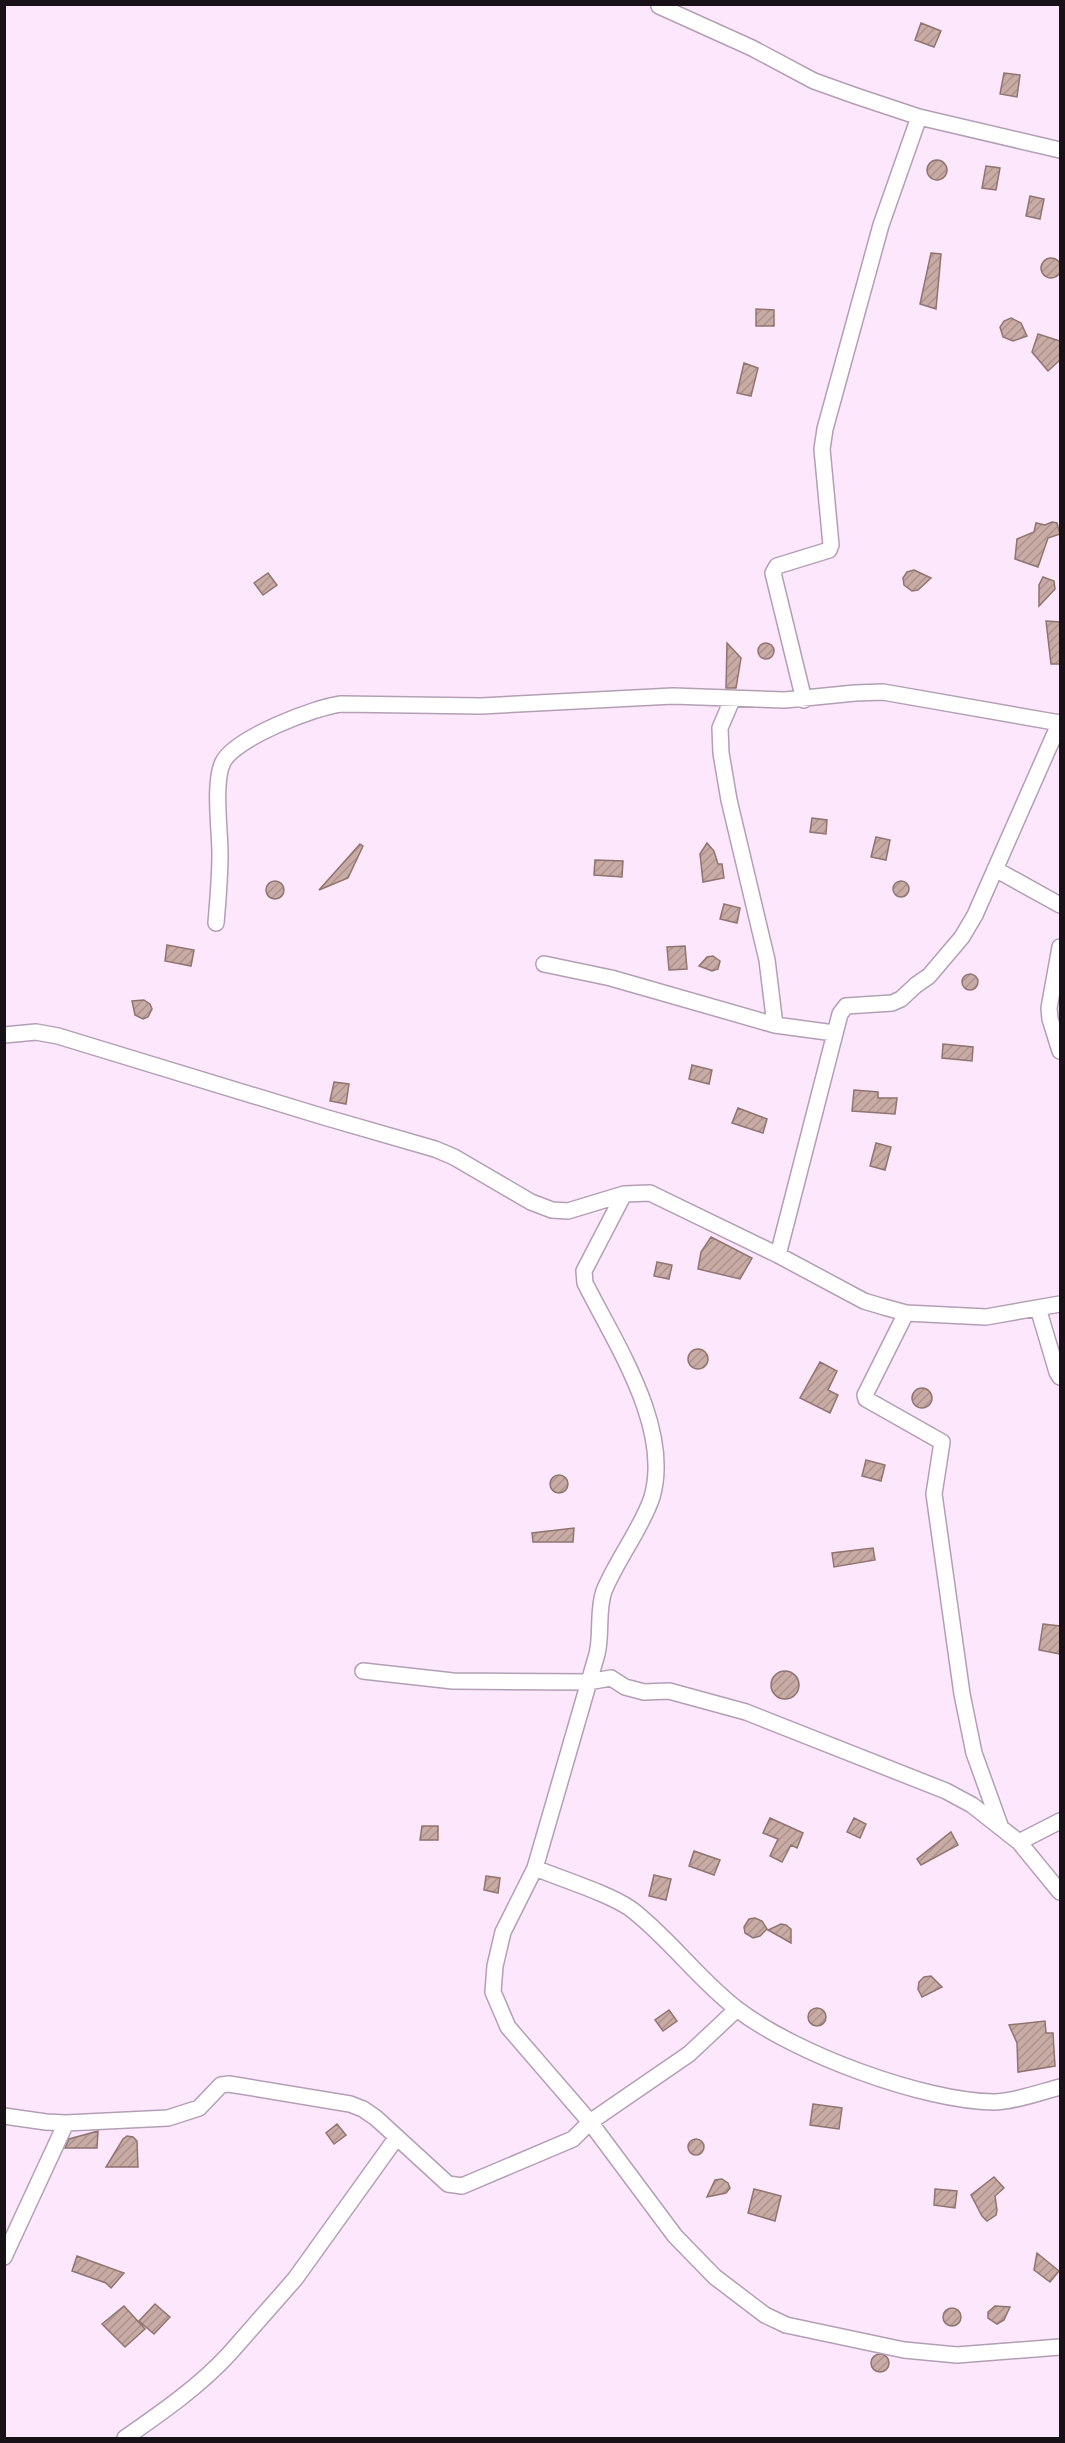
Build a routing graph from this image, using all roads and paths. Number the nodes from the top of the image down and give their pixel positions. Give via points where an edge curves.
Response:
1 (659, 6) dead end
2 (919, 117) junction
3 (1060, 150) edge
4 (732, 700) junction
5 (804, 700) junction
6 (1060, 723) edge
7 (995, 869) junction
8 (1060, 904) edge
9 (216, 923) dead end
10 (1060, 947) edge
11 (544, 964) dead end
12 (1058, 973) edge
13 (775, 1025) junction
14 (834, 1034) junction
15 (4, 1035) edge
16 (1060, 1052) edge
17 (624, 1194) junction
18 (778, 1255) junction
19 (1060, 1304) edge
20 (1038, 1308) junction
21 (906, 1312) junction
22 (1060, 1377) edge
23 (601, 1639) junction
24 (363, 1671) dead end
25 (612, 1678) junction
26 (588, 1682) junction
27 (1060, 1821) edge
28 (1001, 1828) junction
29 (1019, 1842) junction
30 (536, 1868) junction
31 (1060, 1892) edge
32 (737, 2009) junction
33 (1060, 2087) edge
34 (4, 2116) edge
35 (66, 2122) junction
36 (590, 2122) junction
37 (397, 2137) junction
38 (4, 2257) edge
39 (1060, 2347) edge
40 (125, 2439) edge

1 - 2 street via 814,81
2 - 3 street
2 - 5 street via 881,225 825,429 822,449 831,545 829,550 777,566 773,573
4 - 5 street
4 - 9 street via 673,696 520,705 341,704 277,725 229,752 223,763 219,776
4 - 13 street via 720,728 721,753 767,960
5 - 6 street via 883,692
6 - 7 street
7 - 8 street
7 - 14 street via 962,937 929,976 892,1003 846,1006
10 - 12 street
11 - 13 street via 611,978
12 - 16 street via 1049,1008
13 - 14 street
14 - 18 street
15 - 17 street via 36,1032 58,1036 435,1149 552,1210 568,1211
17 - 18 street via 650,1193
17 - 23 street via 584,1271 585,1283 648,1417 656,1478 651,1499 603,1592
18 - 21 street via 864,1301
19 - 20 street
20 - 21 street via 986,1317
20 - 22 street
21 - 28 street via 864,1395 942,1442 934,1494 962,1695 974,1753
23 - 25 street via 601,1663
23 - 26 street
24 - 26 street via 453,1681
25 - 26 street
25 - 28 street via 625,1687 644,1692 669,1691 746,1712 946,1791
26 - 30 street
27 - 29 street
28 - 29 street
29 - 31 street
30 - 32 street via 631,1909
30 - 36 street via 503,1932 493,1992 508,2027
32 - 33 street via 790,2041 837,2062 919,2090 996,2102
32 - 36 street via 689,2054
34 - 35 street
35 - 37 street via 168,2118 199,2108 221,2085 229,2084 350,2104 376,2118
35 - 38 street
36 - 37 street via 573,2139 462,2186 448,2184
36 - 39 street via 675,2236 715,2277 765,2315 786,2325 904,2350 957,2355
37 - 40 street via 295,2279 225,2359

